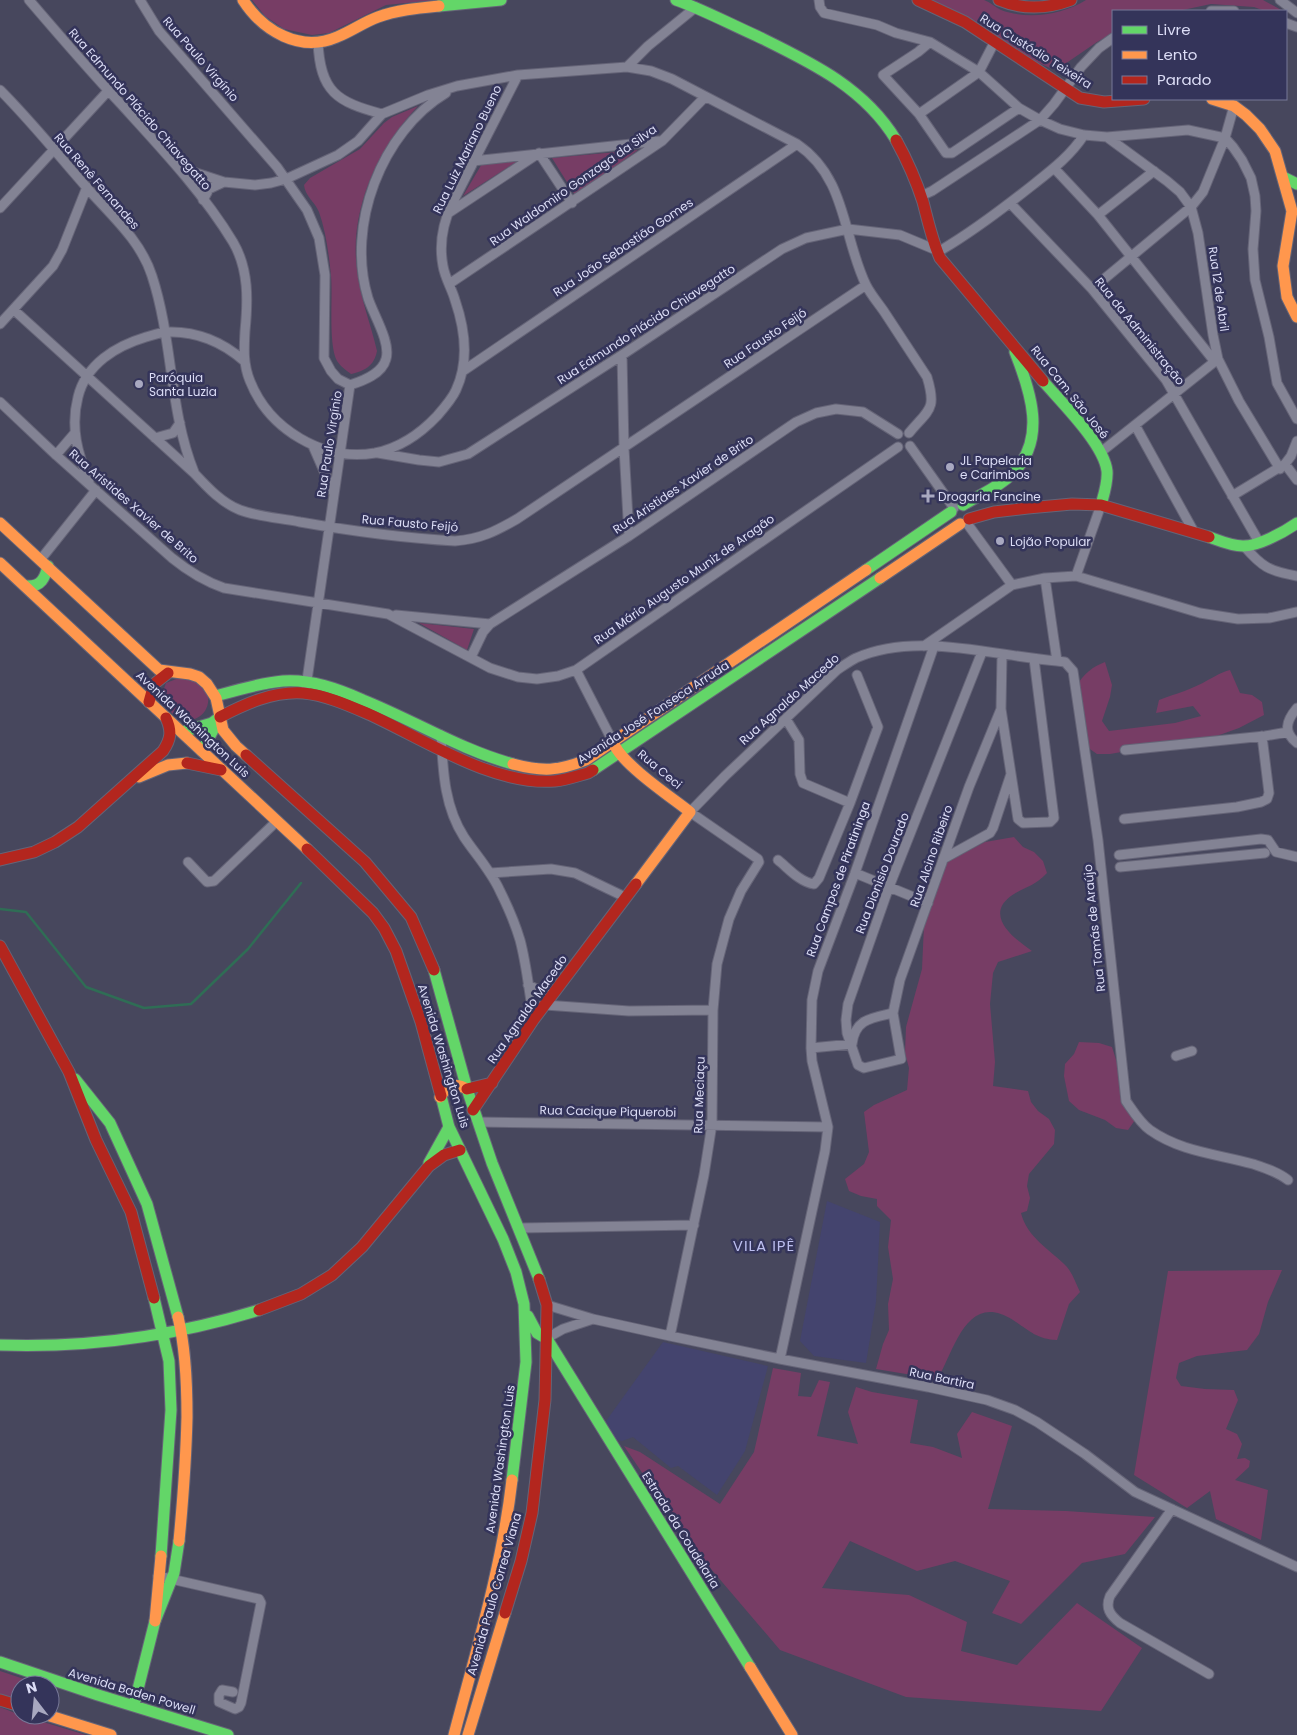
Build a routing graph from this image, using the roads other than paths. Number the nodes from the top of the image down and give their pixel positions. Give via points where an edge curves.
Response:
1 (29, 0) edge
2 (140, 0) edge
3 (243, 0) edge
4 (501, 0) edge
5 (676, 0) edge
6 (918, 0) edge
7 (999, 0) edge
8 (1071, 0) edge
9 (1280, 0) edge
10 (819, 4) edge
11 (696, 7) junction
12 (1297, 13) edge
13 (1112, 39) edge
14 (995, 41) junction
15 (318, 42) junction
16 (930, 42) junction
17 (626, 67) junction
18 (978, 72) junction
19 (518, 75) junction
20 (457, 86) junction
21 (1066, 88) junction
22 (108, 91) junction
23 (1, 93) edge
24 (705, 97) junction
25 (1135, 100) edge
26 (1216, 100) edge
27 (1234, 106) junction
28 (1019, 108) junction
29 (382, 114) junction
30 (919, 114) junction
31 (1040, 120) junction
32 (1084, 135) junction
33 (1107, 137) junction
34 (1225, 138) junction
35 (662, 141) junction
36 (797, 144) junction
37 (54, 150) junction
38 (539, 153) junction
39 (473, 161) junction
40 (178, 167) junction
41 (1054, 168) junction
42 (1154, 171) junction
43 (1283, 177) junction
44 (286, 179) junction
45 (224, 182) junction
46 (1297, 184) edge
47 (87, 187) junction
48 (921, 196) junction
49 (203, 200) junction
50 (572, 203) junction
51 (1010, 203) junction
52 (1192, 207) junction
53 (1295, 207) edge
54 (0, 208) edge
55 (447, 214) junction
56 (1098, 216) junction
57 (848, 229) junction
58 (936, 250) junction
59 (1131, 256) junction
60 (449, 284) junction
61 (866, 285) junction
62 (1092, 289) junction
63 (14, 310) junction
64 (1297, 317) edge
65 (0, 324) edge
66 (166, 331) junction
67 (1011, 341) junction
68 (622, 355) junction
69 (1216, 360) junction
70 (244, 361) junction
71 (463, 371) junction
72 (86, 376) junction
73 (1042, 378) junction
74 (350, 385) junction
75 (1028, 385) junction
76 (1175, 393) junction
77 (0, 402) edge
78 (1296, 415) edge
79 (180, 423) junction
80 (1135, 425) junction
81 (74, 434) junction
82 (898, 434) junction
83 (909, 434) junction
84 (155, 438) junction
85 (1297, 441) edge
86 (313, 446) junction
87 (910, 446) junction
88 (898, 447) junction
89 (624, 448) junction
90 (340, 452) junction
91 (1101, 452) junction
92 (375, 453) junction
93 (56, 455) junction
94 (1282, 466) junction
95 (195, 474) junction
96 (1297, 480) edge
97 (93, 488) junction
98 (334, 494) junction
99 (1232, 496) junction
100 (1101, 505) junction
101 (959, 508) junction
102 (994, 512) junction
103 (965, 522) junction
104 (0, 523) edge
105 (1297, 523) edge
106 (328, 527) junction
107 (1194, 532) junction
108 (630, 536) junction
109 (1259, 542) junction
110 (1244, 546) junction
111 (44, 562) junction
112 (0, 563) edge
113 (1076, 576) junction
114 (1297, 576) edge
115 (1045, 578) junction
116 (1012, 585) junction
117 (26, 586) junction
118 (318, 603) junction
119 (1297, 612) edge
120 (388, 614) junction
121 (490, 624) junction
122 (924, 646) junction
123 (934, 646) junction
124 (982, 652) junction
125 (1002, 655) junction
126 (471, 658) junction
127 (1034, 659) junction
128 (1057, 661) junction
129 (576, 670) junction
130 (168, 673) junction
131 (857, 675) dead end
132 (306, 688) junction
133 (216, 696) junction
134 (149, 702) junction
135 (1001, 709) junction
136 (1295, 710) edge
137 (166, 717) junction
138 (220, 717) junction
139 (786, 719) junction
140 (182, 732) junction
141 (1288, 732) junction
142 (442, 735) junction
143 (1262, 736) junction
144 (1297, 743) edge
145 (616, 747) junction
146 (442, 749) junction
147 (1125, 750) dead end
148 (202, 751) junction
149 (187, 763) junction
150 (223, 771) junction
151 (1011, 772) junction
152 (126, 783) junction
153 (850, 803) junction
154 (690, 812) junction
155 (1124, 819) dead end
156 (277, 821) junction
157 (1200, 846) junction
158 (1181, 848) junction
159 (1265, 853) dead end
160 (1119, 855) dead end
161 (1297, 857) edge
162 (1202, 858) junction
163 (943, 859) junction
164 (0, 860) edge
165 (778, 860) dead end
166 (1182, 860) junction
167 (758, 861) joint
168 (188, 862) dead end
169 (1120, 867) dead end
170 (490, 873) junction
171 (855, 873) junction
172 (889, 887) junction
173 (625, 897) junction
174 (928, 903) junction
175 (0, 946) edge
176 (528, 985) junction
177 (549, 1000) junction
178 (714, 1010) junction
179 (893, 1013) junction
180 (534, 1019) junction
181 (852, 1044) junction
182 (811, 1048) junction
183 (1192, 1051) dead end
184 (1176, 1056) dead end
185 (901, 1060) joint
186 (69, 1072) junction
187 (492, 1083) junction
188 (467, 1090) junction
189 (440, 1097) junction
190 (473, 1110) junction
191 (478, 1122) junction
192 (712, 1124) junction
193 (449, 1127) junction
194 (828, 1127) junction
195 (96, 1140) junction
196 (460, 1150) junction
197 (134, 1171) junction
198 (424, 1171) junction
199 (1288, 1180) dead end
200 (694, 1225) junction
201 (519, 1228) junction
202 (524, 1304) junction
203 (547, 1305) junction
204 (593, 1319) junction
205 (181, 1330) junction
206 (163, 1334) junction
207 (670, 1336) junction
208 (547, 1338) junction
209 (0, 1345) edge
210 (780, 1359) junction
211 (546, 1369) junction
212 (567, 1373) junction
213 (1172, 1509) junction
214 (181, 1520) junction
215 (162, 1530) junction
216 (1297, 1567) edge
217 (158, 1576) junction
218 (171, 1579) junction
219 (155, 1621) junction
220 (0, 1662) edge
221 (1209, 1674) dead end
222 (233, 1692) dead end
223 (134, 1706) junction
224 (60, 1719) edge
225 (111, 1735) edge
226 (228, 1735) edge
227 (454, 1735) edge
228 (468, 1735) edge
229 (792, 1735) edge

1 - 22 street, Rua Edmundo Plácido Chiavegatto
2 - 44 street, Rua Paulo Virgínio via 159,31
3 - 15 main road via 262,24 275,34
4 - 15 main road via 385,14 336,38
5 - 11 main road
6 - 14 main road, Rua Custódio Teixeira via 965,22
7 - 8 main road via 1024,7
9 - 12 street
10 - 16 street via 824,13
11 - 17 street
11 - 48 main road via 806,60 848,85 867,101 904,154
13 - 21 street via 1081,66
14 - 18 street
14 - 21 main road, Rua Custódio Teixeira
15 - 29 street via 319,64 333,92 358,108
16 - 18 street
16 - 30 street via 883,75
17 - 19 street
17 - 24 street via 651,71
18 - 28 street
18 - 30 street
19 - 20 street
19 - 39 street, Rua Luiz Mariano Bueno
20 - 29 street
20 - 74 street via 436,99 413,120 379,170 370,194 361,258 368,298 387,351 386,361 365,380
21 - 25 main road, Rua Custódio Teixeira via 1092,102
21 - 31 street
22 - 37 street
22 - 40 street, Rua Edmundo Plácido Chiavegatto
23 - 37 street, Rua Renê Fernandes
24 - 35 street, Rua Waldomiro Gonzaga da Silva
24 - 36 street
26 - 27 main road
27 - 34 street
27 - 43 main road via 1253,122 1275,151
28 - 30 street via 948,154
28 - 31 street
29 - 44 street via 358,141 338,155
31 - 32 street
31 - 48 street
32 - 33 street
32 - 41 street
33 - 34 street via 1179,130
33 - 42 street, Rua 12 de Abril
34 - 52 street via 1203,192
34 - 78 street via 1242,160 1255,196 1255,280 1277,383
35 - 38 street
35 - 50 street, Rua Waldomiro Gonzaga da Silva
36 - 57 street via 809,152 829,179
36 - 71 street, Rua João Sebastião Gomes
37 - 47 street, Rua Renê Fernandes
37 - 54 street
38 - 39 street
38 - 50 street
38 - 55 street
39 - 55 street, Rua Luiz Mariano Bueno
40 - 45 street
40 - 49 street, Rua Edmundo Plácido Chiavegatto
41 - 51 street
41 - 56 street
42 - 52 street, Rua 12 de Abril via 1180,192
42 - 56 street
43 - 46 main road
43 - 53 main road
44 - 45 street via 254,185
44 - 74 street, Rua Paulo Virgínio via 307,210 319,238 325,275 324,358 334,376
45 - 49 street via 209,189
47 - 63 street via 53,266
47 - 66 street, Rua Renê Fernandes via 126,230 146,260
48 - 58 main road
49 - 70 street, Rua Edmundo Plácido Chiavegatto via 233,243 244,270 247,296
50 - 60 street, Rua Waldomiro Gonzaga da Silva
51 - 58 street via 953,243
51 - 62 street, Rua da Administração
52 - 59 street
52 - 69 street, Rua 12 de Abril
53 - 64 main road via 1282,266 1288,297
55 - 60 street, Rua Luiz Mariano Bueno via 441,255
56 - 59 street
57 - 58 street, Rua Edmundo Plácido Chiavegatto via 900,235
57 - 61 street
57 - 68 street, Rua Edmundo Plácido Chiavegatto via 806,238 782,249
58 - 67 main road, Rua Cam. São José
59 - 62 street
59 - 69 street
60 - 71 street, Rua Luiz Mariano Bueno via 464,335
61 - 83 street via 927,377 932,393 933,402 929,410
61 - 89 street, Rua Fausto Feijó
62 - 76 street, Rua da Administração
63 - 65 street
63 - 72 street, Rua Fausto Feijó
66 - 70 street via 202,336
66 - 72 street via 117,348
66 - 79 street, Rua Renê Fernandes
67 - 73 main road, Rua Cam. São José
67 - 75 main road, Avenida José Fonseca Arruda
68 - 89 street
68 - 92 street, Rua Edmundo Plácido Chiavegatto via 468,454 439,462
69 - 76 street
69 - 94 street, Rua 12 de Abril via 1238,401
70 - 86 street, Rua Edmundo Plácido Chiavegatto via 249,380 268,412 298,438
71 - 92 street, Rua Luiz Mariano Bueno via 456,391 430,424 417,436
72 - 81 street via 78,396
72 - 84 street, Rua Fausto Feijó
73 - 75 main road
73 - 91 main road, Rua Cam. São José
74 - 90 street, Rua Paulo Virgínio
75 - 101 main road, Avenida José Fonseca Arruda via 1034,421 1022,464 1001,483
76 - 80 street
76 - 99 street, Rua da Administração
77 - 93 street, Rua Aristides Xavier de Brito
79 - 84 street via 173,433
79 - 95 street, Rua Renê Fernandes
80 - 91 street
80 - 107 street
81 - 93 street
81 - 97 street
82 - 83 street
82 - 88 street via 895,439
82 - 108 street, Rua Aristides Xavier de Brito via 863,412 836,410 816,413 796,422
83 - 87 street
84 - 95 street, Rua Fausto Feijó
85 - 94 street via 1291,456
86 - 90 street, Rua Edmundo Plácido Chiavegatto
86 - 98 street
87 - 88 street
87 - 101 street
88 - 129 street, Rua Mário Augusto Muniz de Aragão
89 - 106 street, Rua Fausto Feijó via 517,519 471,540 426,539
89 - 108 street
90 - 92 street, Rua Luiz Mariano Bueno
90 - 98 street, Rua Paulo Virgínio
91 - 100 main road, Rua Cam. São José via 1108,467 1108,478
93 - 97 street, Rua Aristides Xavier de Brito
94 - 96 street, Rua 12 de Abril
94 - 99 street
95 - 106 street, Rua Fausto Feijó via 222,500 238,509
97 - 111 street
97 - 118 street, Rua Aristides Xavier de Brito via 190,573 209,583
98 - 106 street, Rua Paulo Virgínio
99 - 109 street, Rua da Administração
100 - 102 main road via 1072,504
100 - 107 main road
100 - 113 street, Rua Cam. São José
101 - 102 main road
101 - 103 main road via 970,511
101 - 103 main road via 953,520
101 - 145 main road, Avenida José Fonseca Arruda
102 - 103 main road, Avenida José Fonseca Arruda
103 - 116 street
103 - 145 main road, Avenida José Fonseca Arruda
104 - 111 main road, Avenida Washington Luis
105 - 109 main road
106 - 118 street, Rua Paulo Virgínio
107 - 110 main road
108 - 121 street, Rua Aristides Xavier de Brito
109 - 110 main road
110 - 114 street via 1270,570
111 - 117 main road via 46,577 40,585
111 - 130 main road, Avenida Washington Luis via 152,665
112 - 117 main road, Avenida Washington Luis
113 - 115 street
113 - 119 street via 1200,614 1238,619 1268,618
115 - 116 street
115 - 128 street
116 - 122 street
117 - 134 main road, Avenida Washington Luis
118 - 120 street, Rua Aristides Xavier de Brito
118 - 132 street, Rua Paulo Virgínio
120 - 121 street, Rua Aristides Xavier de Brito
120 - 126 street, Rua Aristides Xavier de Brito
121 - 126 street, Rua Aristides Xavier de Brito
122 - 123 street
122 - 139 street, Rua Agnaldo Macedo via 901,647 856,658 837,670
123 - 124 street
123 - 171 street, Rua Campos de Piratininga
124 - 125 street
124 - 172 street, Rua Dionisio Dourado
125 - 127 street
125 - 135 street
126 - 129 street, Rua Mário Augusto Muniz de Aragão via 518,677 537,679
127 - 128 street
127 - 151 street via 1052,821 1020,821
128 - 199 street, Rua Tomás de Araújo via 1064,662 1073,671 1098,840 1126,1101 1149,1130 1166,1139 1192,1150 1259,1166
129 - 145 street, Rua Ceci
130 - 133 main road, Avenida Washington Luis via 191,674 203,679
130 - 134 main road via 152,686
131 - 153 street via 878,727
132 - 133 main road, Avenida José Fonseca Arruda via 283,681
132 - 138 main road, Avenida José Fonseca Arruda via 242,704
132 - 142 main road, Avenida José Fonseca Arruda via 342,691
132 - 146 main road, Avenida José Fonseca Arruda via 355,706
133 - 138 main road, Avenida Washington Luis
134 - 137 main road, Avenida Washington Luis
135 - 151 street
135 - 163 street, Rua Alcino Ribeiro
136 - 141 street via 1288,722
137 - 140 main road, Avenida Washington Luis
137 - 152 main road via 171,730 170,742
138 - 140 main road via 212,723
138 - 148 main road
138 - 188 main road, Avenida Washington Luis via 223,728 236,746 365,862 411,917 436,976
139 - 153 street via 799,740 802,782
139 - 154 street, Rua Agnaldo Macedo
140 - 148 main road, Avenida Washington Luis
141 - 143 street
141 - 144 street
142 - 145 main road, Avenida José Fonseca Arruda via 492,758 548,770 565,768
142 - 146 street
143 - 147 street
143 - 155 street via 1270,793 1268,799 1237,807
145 - 146 main road, Avenida José Fonseca Arruda via 588,773 548,782 520,780 488,770
145 - 154 main road, Rua Ceci via 646,778
146 - 170 street via 446,791 453,816
148 - 149 street
148 - 150 main road, Avenida Washington Luis
149 - 150 main road
149 - 152 main road via 168,765
150 - 156 main road, Avenida Washington Luis
151 - 163 street via 990,833
152 - 164 main road via 78,827 55,842 34,852
153 - 165 street via 814,884 802,880
154 - 167 street, Rua Ceci
154 - 173 main road, Rua Agnaldo Macedo
156 - 168 street via 214,881 207,882
156 - 189 main road, Avenida Washington Luis via 373,913 384,928 396,951 421,1022
157 - 158 street
157 - 161 street via 1261,839 1268,840 1276,852
157 - 162 street
158 - 160 street
158 - 166 street
159 - 162 street
162 - 166 street
163 - 174 street, Rua Alcino Ribeiro
166 - 169 street
167 - 178 street, Rua Meciaçu via 741,891 722,940
170 - 173 street via 551,869 587,878
170 - 176 street via 512,916
171 - 172 street
171 - 182 street, Rua Campos de Piratininga via 818,971 812,1000
172 - 174 street
172 - 181 street, Rua Dionisio Dourado via 848,1004 846,1020
173 - 177 main road, Rua Agnaldo Macedo
174 - 179 street, Rua Alcino Ribeiro via 900,980
175 - 186 main road
176 - 177 street
176 - 180 street
177 - 178 street via 629,1011
177 - 180 main road, Rua Agnaldo Macedo
178 - 192 street, Rua Meciaçu
179 - 181 street via 861,1023 853,1034
179 - 185 street, Rua Alcino Ribeiro
180 - 187 main road, Rua Agnaldo Macedo
181 - 182 street
181 - 185 street, Rua Dionisio Dourado via 858,1065 864,1068
182 - 194 street, Rua Campos de Piratininga
183 - 184 street
186 - 195 main road
186 - 197 main road via 110,1123
187 - 188 main road, Rua Agnaldo Macedo
187 - 190 main road, Rua Agnaldo Macedo
188 - 189 main road, Rua Agnaldo Macedo via 457,1084 451,1085
188 - 190 main road, Avenida Washington Luis
189 - 193 main road, Avenida Washington Luis
190 - 191 main road, Avenida Washington Luis
191 - 192 street, Rua Cacique Piquerobi
191 - 201 main road, Avenida Washington Luis
192 - 194 street, Rua Cacique Piquerobi
192 - 200 street, Rua Meciaçu
193 - 196 main road, Avenida Washington Luis
193 - 198 main road
194 - 210 street, Rua Campos de Piratininga via 826,1151
195 - 197 main road via 92,1124 99,1118
195 - 206 main road via 131,1212
196 - 198 main road via 438,1158
196 - 202 main road, Avenida Washington Luis via 503,1239
197 - 205 main road via 148,1204
198 - 205 main road via 364,1245 322,1281 287,1301
200 - 201 street
200 - 207 street, Rua Meciaçu
201 - 203 main road, Avenida Washington Luis
202 - 208 main road, Estrada da Coudelaria via 535,1332
202 - 227 main road, Avenida Washington Luis via 526,1362 509,1507 495,1577
203 - 204 street, Rua Bartira
203 - 208 main road, Avenida Washington Luis
204 - 207 street, Rua Bartira
204 - 208 street
205 - 206 main road
205 - 214 main road via 187,1380 186,1473
206 - 209 main road via 43,1348
206 - 215 main road via 169,1361 171,1410
207 - 210 street, Rua Bartira
208 - 211 main road, Avenida Paulo Correa Viana
208 - 212 main road, Estrada da Coudelaria
210 - 213 street, Rua Bartira via 988,1400 1015,1410 1085,1454 1135,1492
211 - 212 main road via 556,1365
211 - 228 main road, Avenida Paulo Correa Viana via 532,1512
212 - 229 main road, Estrada da Coudelaria
213 - 216 street, Rua Bartira
213 - 221 street via 1110,1596 1108,1610 1120,1623
214 - 215 main road via 172,1553 163,1546
214 - 218 main road via 178,1554
215 - 217 main road
217 - 218 street
217 - 219 main road
218 - 219 main road
218 - 222 street via 253,1597 261,1603 239,1707 235,1709 219,1702 222,1690
219 - 223 main road
220 - 223 main road, Avenida Baden Powell
223 - 226 main road, Avenida Baden Powell
224 - 225 main road

